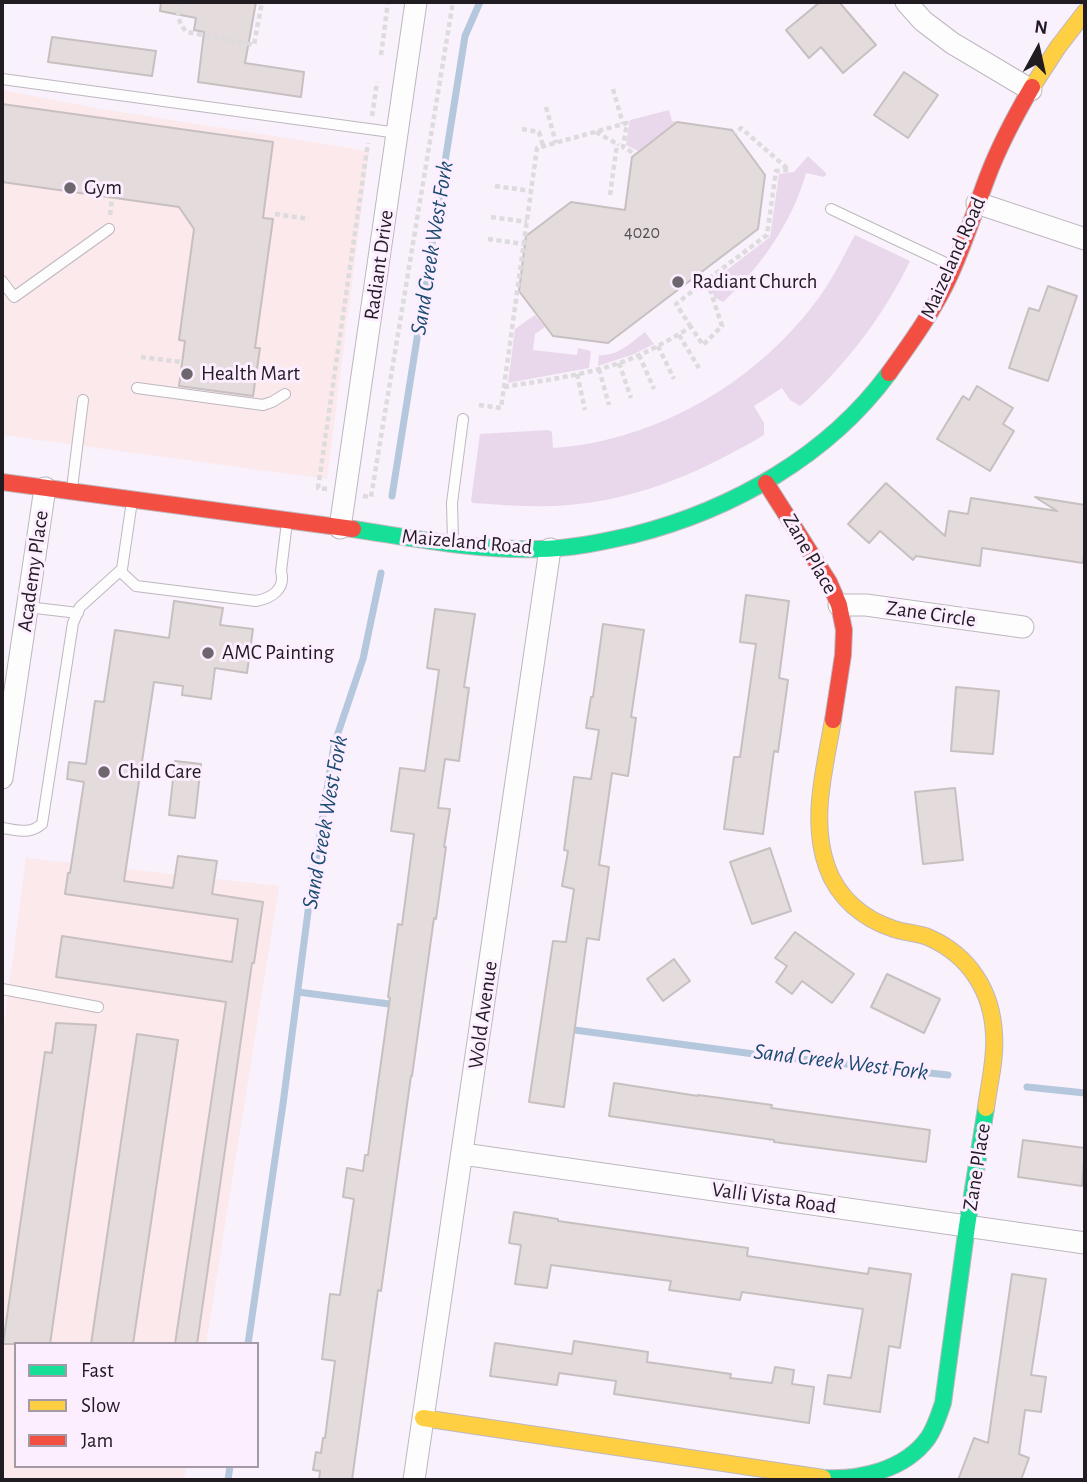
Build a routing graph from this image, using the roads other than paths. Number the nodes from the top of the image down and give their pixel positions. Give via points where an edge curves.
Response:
1 (416, 2) edge
2 (906, 2) edge
3 (1085, 12) edge
4 (2, 79) edge
5 (1031, 90) junction
6 (398, 133) junction
7 (977, 203) junction
8 (831, 209) dead end
9 (109, 229) dead end
10 (1085, 239) edge
11 (954, 266) junction
12 (2, 281) edge
13 (137, 388) dead end
14 (285, 394) dead end
15 (83, 400) dead end
16 (463, 419) dead end
17 (2, 482) edge
18 (766, 482) junction
19 (45, 488) junction
20 (72, 491) junction
21 (133, 499) junction
22 (288, 521) junction
23 (340, 528) junction
24 (453, 543) junction
25 (550, 549) junction
26 (120, 571) junction
27 (839, 606) junction
28 (27, 607) junction
29 (78, 613) junction
30 (1023, 627) dead end
31 (7, 704) edge
32 (2, 778) edge
33 (2, 828) edge
34 (2, 989) edge
35 (98, 1007) dead end
36 (463, 1154) junction
37 (967, 1226) junction
38 (1085, 1243) edge
39 (423, 1418) junction
40 (414, 1480) edge

1 - 6 street, Radiant Drive
2 - 5 street via 952,43
3 - 5 street, Maizeland Road
4 - 6 lane
5 - 7 street, Maizeland Road via 1007,132
6 - 23 street, Radiant Drive
7 - 10 street
7 - 11 street, Maizeland Road
8 - 11 lane
9 - 12 lane via 14,297
11 - 18 street, Maizeland Road via 923,327 867,401 834,433
13 - 14 lane via 263,405
15 - 20 lane
16 - 24 lane via 452,503
17 - 19 street, Maizeland Road
18 - 25 street, Maizeland Road via 677,523
18 - 27 street, Zane Place via 830,582
19 - 20 street, Maizeland Road
19 - 28 street, Academy Place
20 - 21 street, Maizeland Road
21 - 22 street, Maizeland Road
21 - 26 lane
22 - 23 street, Maizeland Road
22 - 26 lane via 283,578 278,592 268,598 256,601 136,586
23 - 24 street, Maizeland Road
24 - 25 street, Maizeland Road
25 - 36 street, Wold Avenue
26 - 29 lane
27 - 30 street, Zane Circle via 866,605
27 - 37 street, Zane Place via 843,655 819,808 828,872 851,905 870,920 949,948 967,963 991,1004 996,1029 994,1055
28 - 29 lane
28 - 31 street, Academy Place
29 - 33 lane via 42,824 28,831
31 - 32 street, Academy Place
34 - 35 lane
36 - 37 street, Valli Vista Road
36 - 39 street, Wold Avenue
37 - 38 street, Valli Vista Road
37 - 39 street, Zane Place via 943,1403 924,1443 907,1459 881,1471 854,1478 826,1478
39 - 40 street, Wold Avenue

